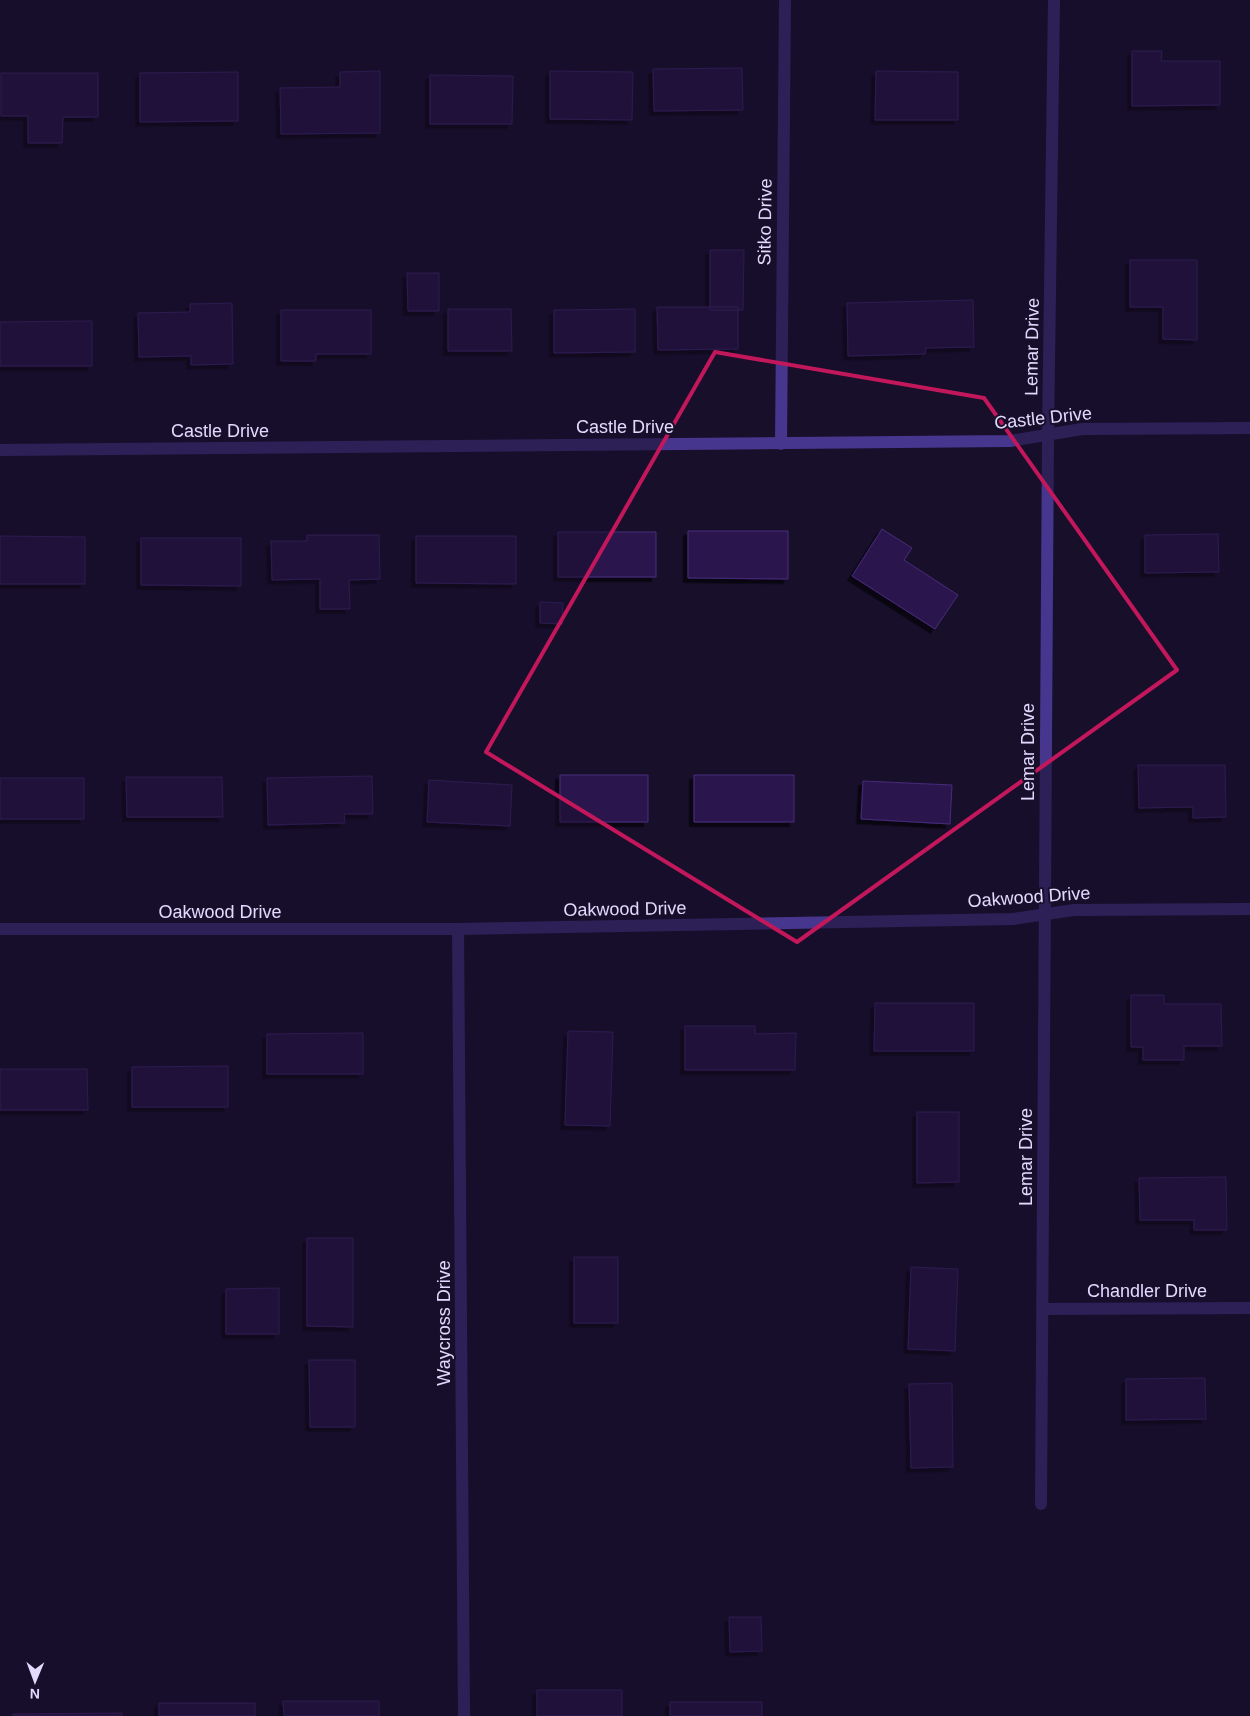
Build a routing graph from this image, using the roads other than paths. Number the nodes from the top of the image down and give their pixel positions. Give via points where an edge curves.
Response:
1 (785, 0) edge
2 (1054, 0) edge
3 (1250, 428) edge
4 (1048, 435) junction
5 (781, 444) junction
6 (0, 450) edge
7 (1250, 909) edge
8 (1044, 914) junction
9 (0, 929) edge
10 (458, 929) junction
11 (1250, 1308) edge
12 (1043, 1309) junction
13 (1041, 1504) dead end
14 (464, 1716) edge

1 - 5 street, Sitko Drive
2 - 4 street, Lemar Drive
3 - 4 street, Castle Drive via 1082,429
4 - 5 street, Castle Drive via 1010,441
4 - 8 street, Lemar Drive
5 - 6 street, Castle Drive
7 - 8 street, Oakwood Drive via 1074,910
8 - 10 street, Oakwood Drive via 1013,919
8 - 12 street, Lemar Drive
9 - 10 street, Oakwood Drive
10 - 14 street, Waycross Drive
11 - 12 street, Chandler Drive
12 - 13 street, Lemar Drive

